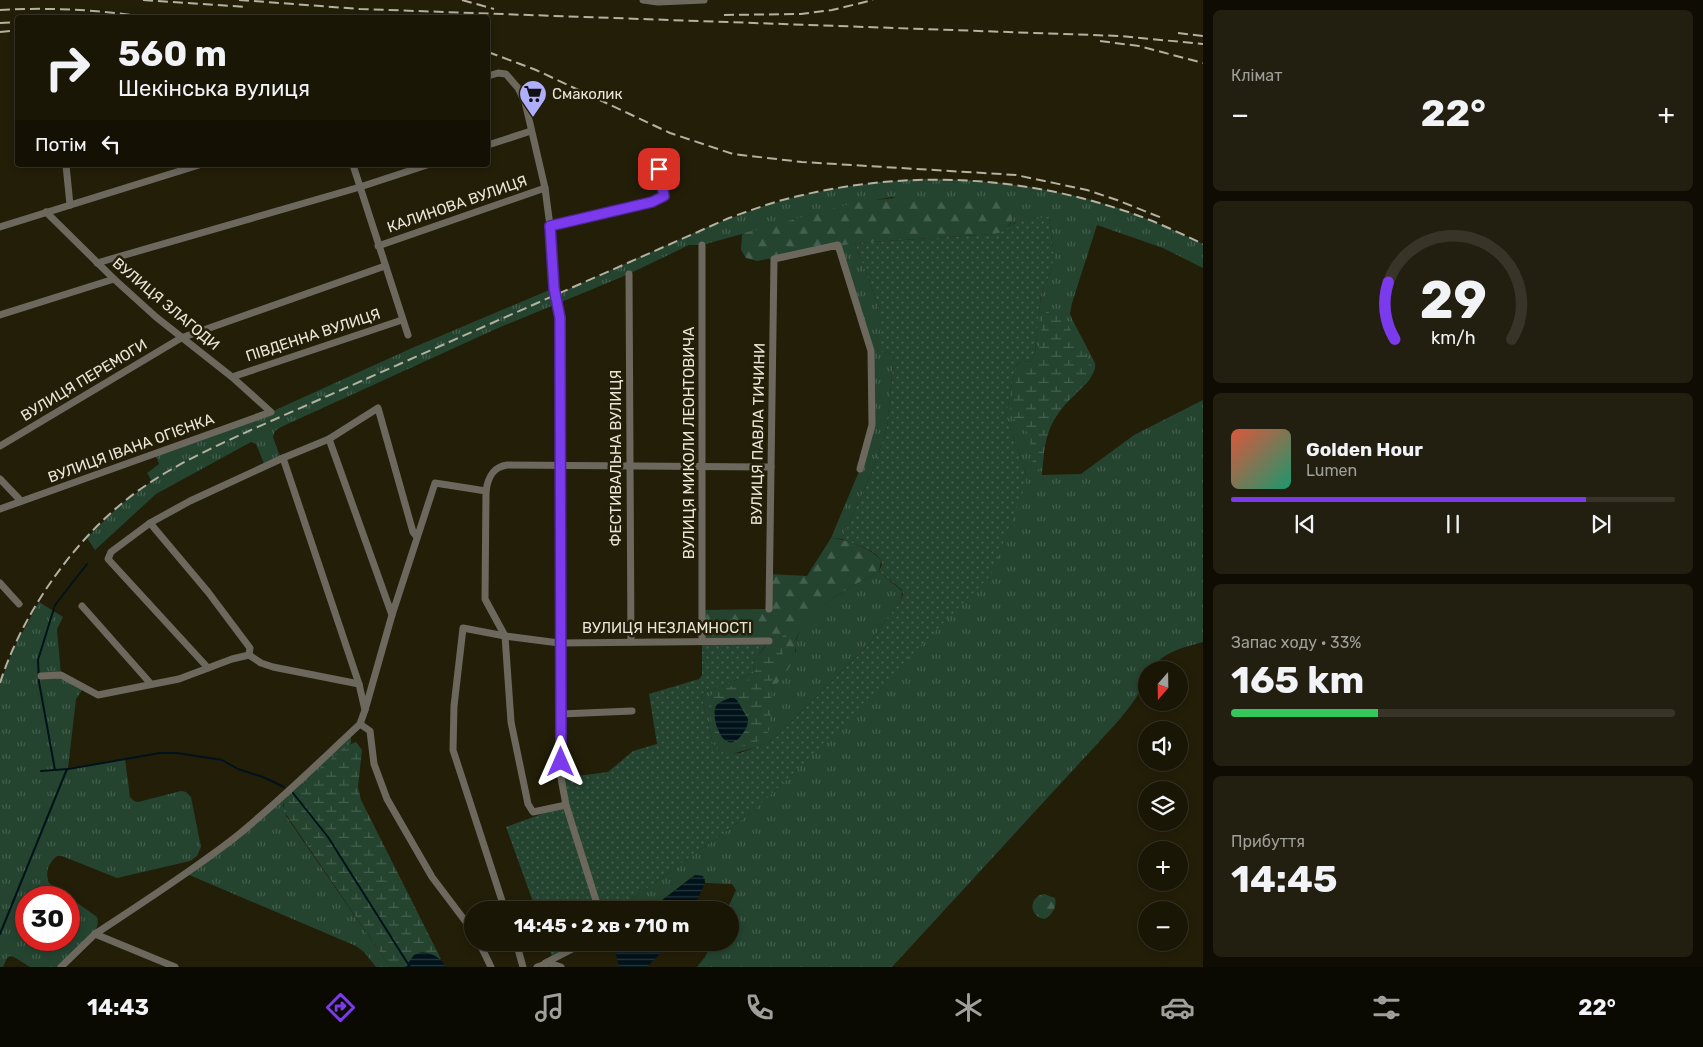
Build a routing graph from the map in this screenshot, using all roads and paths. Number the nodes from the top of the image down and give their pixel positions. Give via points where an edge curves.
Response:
1 (643, 0) edge
2 (704, 0) edge
3 (490, 75) edge
4 (531, 131) junction
5 (490, 144) edge
6 (656, 156) dead end
7 (66, 167) edge
8 (193, 167) edge
9 (354, 167) edge
10 (421, 167) edge
11 (360, 187) junction
12 (545, 188) junction
13 (70, 205) junction
14 (46, 212) junction
15 (0, 226) edge
16 (550, 226) junction
17 (702, 245) dead end
18 (378, 246) junction
19 (97, 263) junction
20 (385, 266) junction
21 (629, 274) dead end
22 (114, 280) junction
23 (0, 315) edge
24 (402, 320) junction
25 (408, 334) dead end
26 (181, 338) junction
27 (232, 377) junction
28 (271, 412) joint
29 (329, 439) junction
30 (0, 446) edge
31 (283, 458) junction
32 (560, 466) junction
33 (630, 466) junction
34 (703, 467) junction
35 (771, 467) junction
36 (860, 469) dead end
37 (0, 479) edge
38 (486, 490) junction
39 (21, 502) junction
40 (0, 509) edge
41 (150, 523) junction
42 (417, 536) junction
43 (0, 582) edge
44 (19, 604) dead end
45 (82, 606) dead end
46 (769, 609) dead end
47 (392, 615) junction
48 (505, 636) junction
49 (702, 641) junction
50 (769, 641) dead end
51 (631, 642) junction
52 (560, 643) junction
53 (249, 655) junction
54 (208, 668) junction
55 (41, 676) dead end
56 (151, 684) junction
57 (359, 684) junction
58 (365, 710) junction
59 (632, 711) dead end
60 (561, 714) junction
61 (360, 724) junction
62 (566, 805) junction
63 (502, 901) edge
64 (596, 901) edge
65 (464, 919) edge
66 (95, 934) junction
67 (483, 951) edge
68 (519, 951) edge
69 (568, 951) edge
70 (541, 965) edge
71 (61, 967) edge
72 (175, 967) edge
73 (491, 967) edge
74 (523, 967) edge
75 (561, 967) edge

1 - 2 street
3 - 4 street via 506,74 512,79 522,95
4 - 5 street
4 - 12 street
6 - 16 street via 664,196 652,202
7 - 13 street
8 - 13 street
9 - 11 street
10 - 11 street
11 - 18 street
11 - 19 street
12 - 16 street
12 - 18 street, КАЛИНОВА ВУЛИЦЯ
13 - 14 street
14 - 15 street
14 - 19 street, ВУЛИЦЯ ЗЛАГОДИ
16 - 32 street via 554,288 560,318
17 - 34 street, ВУЛИЦЯ МИКОЛИ ЛЕОНТОВИЧА
18 - 20 street
19 - 22 street, ВУЛИЦЯ ЗЛАГОДИ
20 - 24 street
20 - 26 street, ВУЛИЦЯ ПЕРЕМОГИ
21 - 33 street, ФЕСТИВАЛЬНА ВУЛИЦЯ
22 - 23 street
22 - 26 street, ВУЛИЦЯ ЗЛАГОДИ
24 - 25 street
24 - 27 street, ПІВДЕННА ВУЛИЦЯ
26 - 27 street, ВУЛИЦЯ ЗЛАГОДИ
26 - 30 street, ВУЛИЦЯ ПЕРЕМОГИ
27 - 28 street, ВУЛИЦЯ ЗЛАГОДИ
28 - 39 street, ВУЛИЦЯ ІВАНА ОГІЄНКА
29 - 31 street
29 - 42 street via 378,408
29 - 47 street
31 - 41 street
31 - 57 street
32 - 33 street
32 - 38 street via 500,466 490,476
32 - 52 street
33 - 34 street
33 - 51 street, ФЕСТИВАЛЬНА ВУЛИЦЯ
34 - 35 street
34 - 49 street, ВУЛИЦЯ МИКОЛИ ЛЕОНТОВИЧА
35 - 36 street, ВУЛИЦЯ ПАВЛА ТИЧИНИ via 774,259 838,246 871,351 872,425
35 - 46 street, ВУЛИЦЯ ПАВЛА ТИЧИНИ
37 - 39 street
38 - 42 street via 434,483
38 - 48 street via 485,599
39 - 40 street, ВУЛИЦЯ ІВАНА ОГІЄНКА
41 - 53 street via 250,648
41 - 54 street via 111,552 108,559
42 - 47 street
43 - 44 street
45 - 56 street
47 - 58 street
48 - 52 street, ВУЛИЦЯ НЕЗЛАМНОСТІ
48 - 62 street via 512,722 528,804 533,812
48 - 63 street, ВУЛИЦЯ НЕЗЛАМНОСТІ via 463,628 454,706 453,750
49 - 50 street, ВУЛИЦЯ НЕЗЛАМНОСТІ
49 - 51 street, ВУЛИЦЯ НЕЗЛАМНОСТІ
51 - 52 street, ВУЛИЦЯ НЕЗЛАМНОСТІ
52 - 60 street
53 - 54 street
53 - 57 street via 273,667
54 - 56 street via 179,679
55 - 56 street via 61,675 98,695
57 - 58 street
58 - 61 street
59 - 60 street
60 - 62 street via 561,778
61 - 65 street via 370,731 374,764 388,799 432,877
61 - 66 street via 235,838 187,874
62 - 64 street
66 - 71 street
66 - 72 street
67 - 73 street
68 - 74 street
69 - 70 street
70 - 75 street via 549,963

